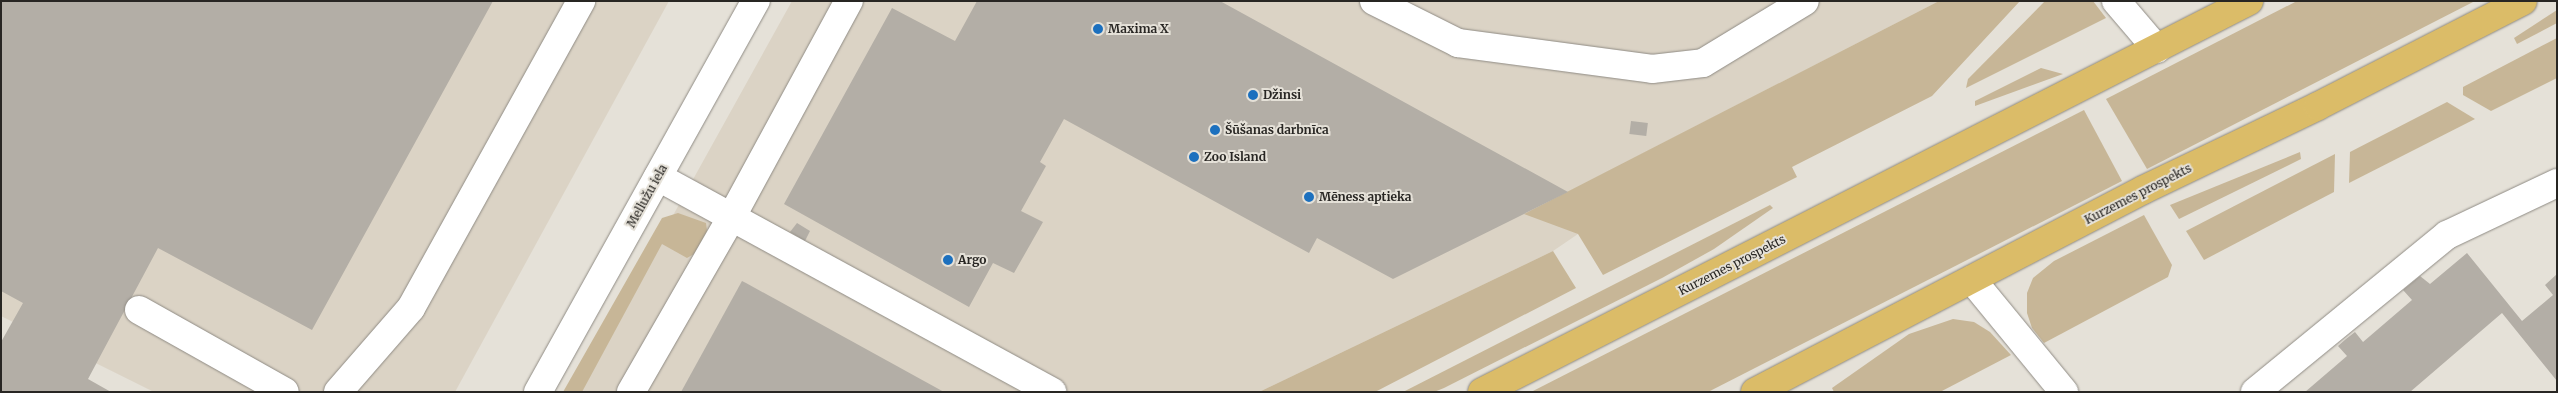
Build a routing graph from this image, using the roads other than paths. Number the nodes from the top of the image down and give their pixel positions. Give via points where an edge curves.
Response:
1 (581, 1) edge
2 (756, 1) edge
3 (1374, 1) edge
4 (1805, 1) edge
5 (2116, 1) edge
6 (2249, 1) edge
7 (2523, 1) edge
8 (840, 4) edge
9 (2157, 49) junction
10 (658, 177) junction
11 (2557, 183) edge
12 (731, 218) junction
13 (1972, 280) junction
14 (139, 310) dead end
15 (285, 392) edge
16 (338, 392) edge
17 (538, 392) edge
18 (631, 392) edge
19 (1052, 392) edge
20 (1482, 392) edge
21 (1755, 392) edge
22 (2064, 392) edge
23 (2255, 392) edge

1 - 16 street via 411,308
2 - 10 street, Mellužu iela
3 - 4 street via 1458,43 1652,69 1703,63
5 - 9 street
6 - 9 main road, Kurzemes prospekts
7 - 13 main road, Kurzemes prospekts via 2318,106 2143,190
8 - 12 street
9 - 20 main road, Kurzemes prospekts
10 - 12 street
10 - 17 street, Mellužu iela
11 - 23 street via 2447,236
12 - 18 street
12 - 19 street
13 - 21 main road, Kurzemes prospekts
13 - 22 street
14 - 15 street

